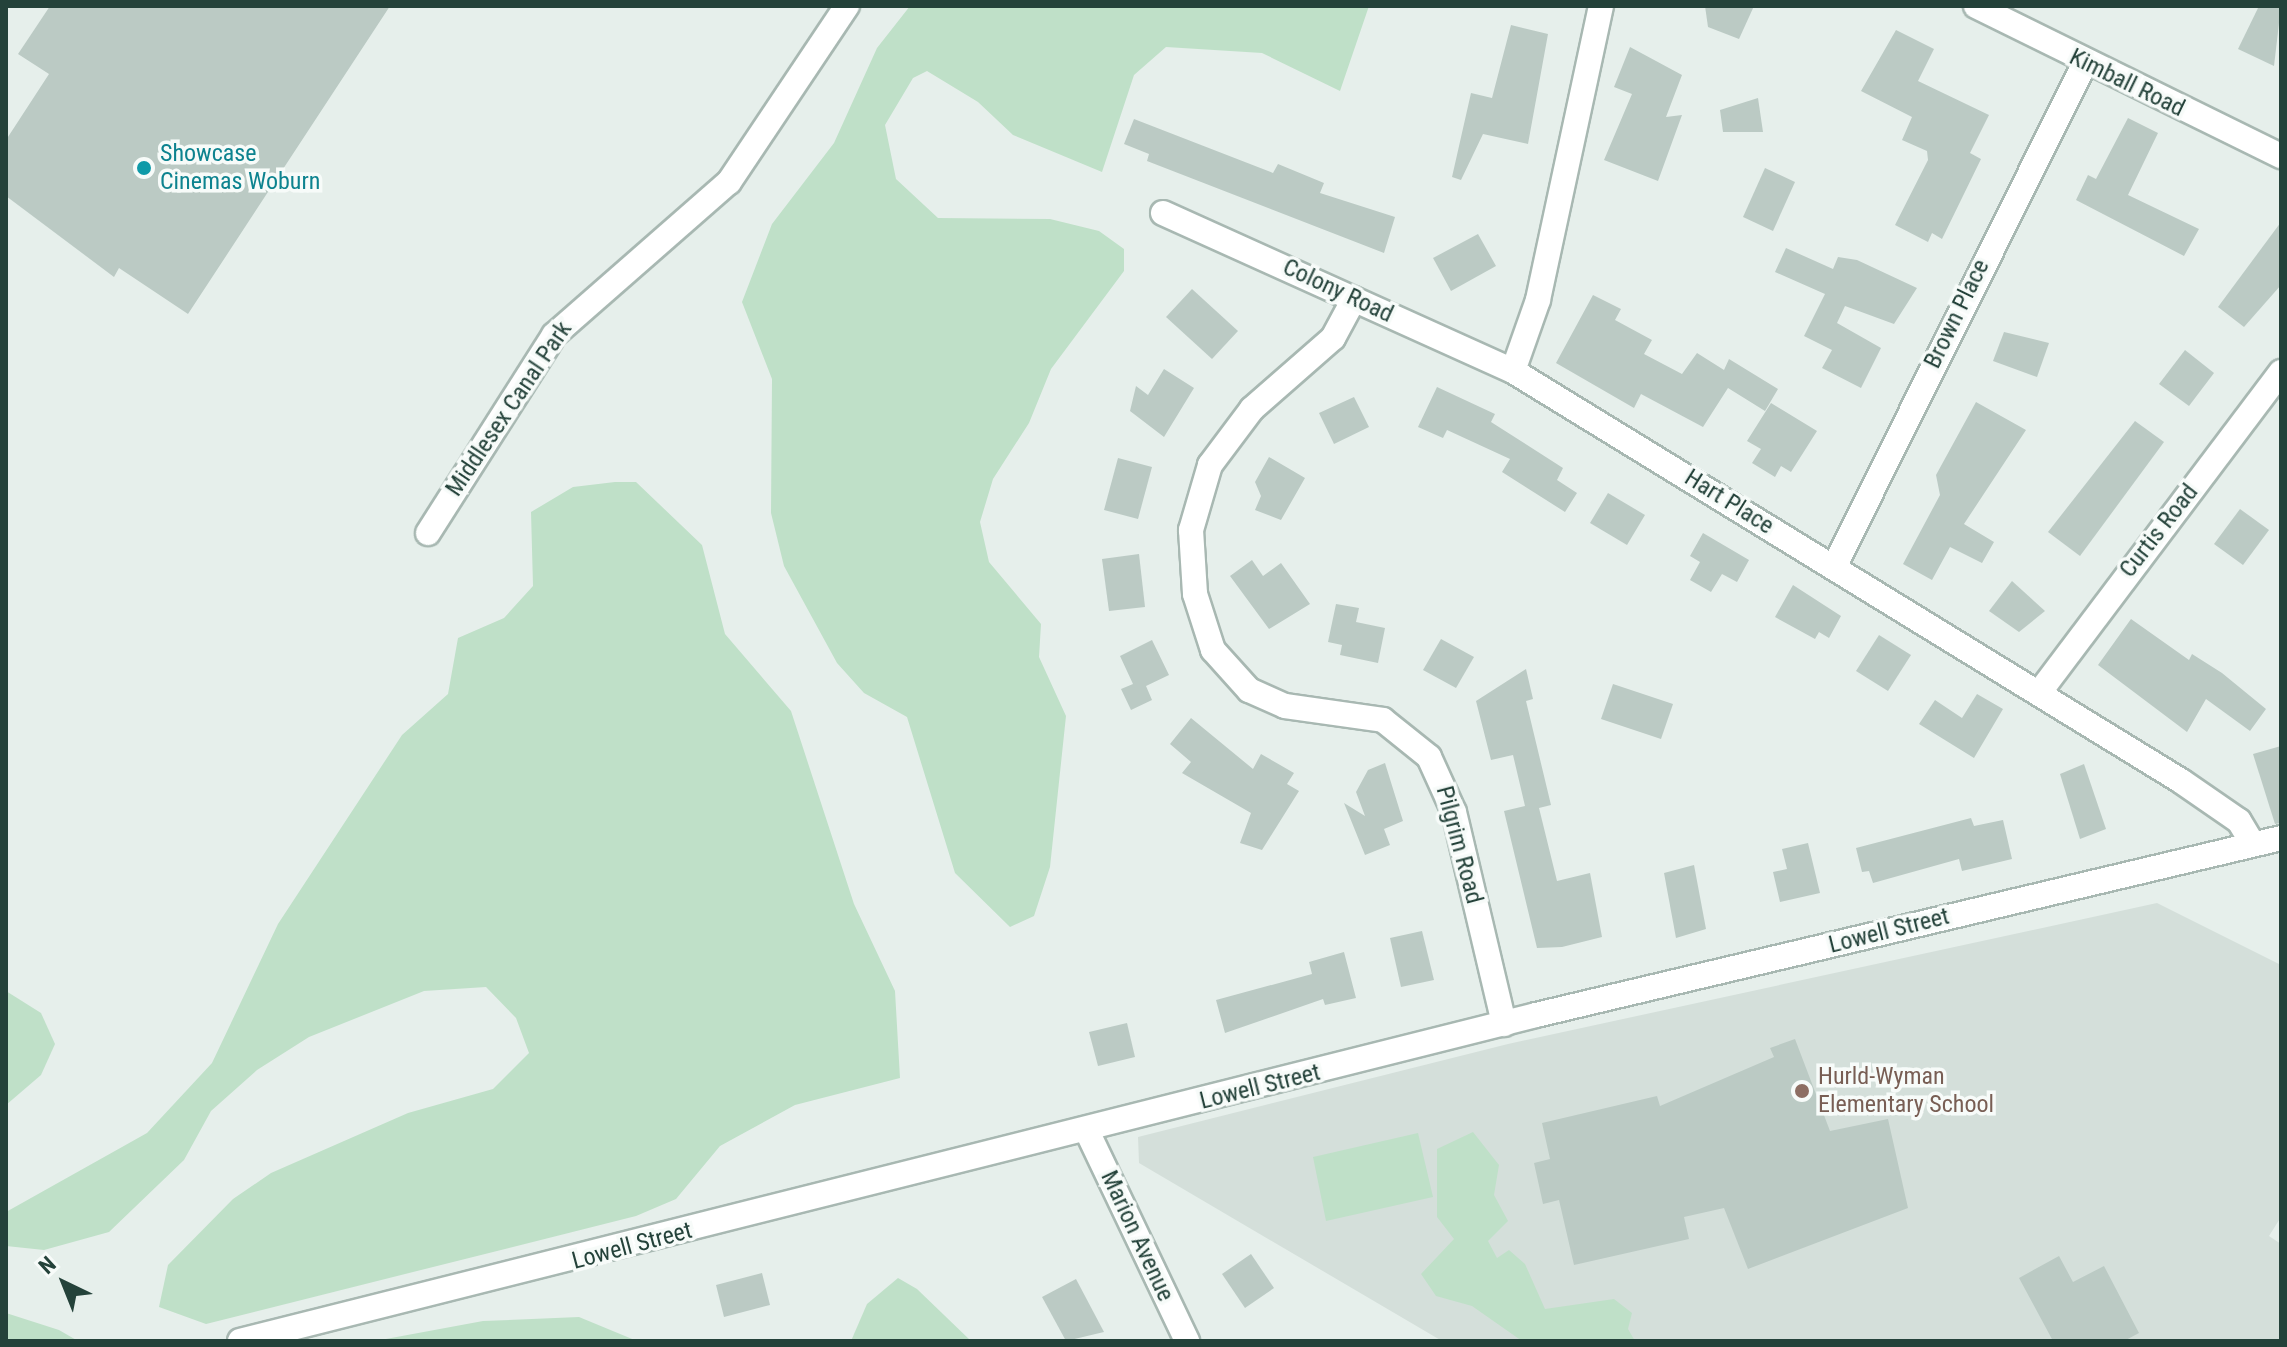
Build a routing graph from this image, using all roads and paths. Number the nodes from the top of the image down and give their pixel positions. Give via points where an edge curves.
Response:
1 (847, 6) edge
2 (1601, 6) edge
3 (1976, 6) edge
4 (2085, 63) junction
5 (2281, 156) edge
6 (1163, 213) dead end
7 (1354, 299) junction
8 (1513, 371) junction
9 (2281, 372) edge
10 (428, 533) dead end
11 (1834, 567) junction
12 (2039, 693) junction
13 (2281, 838) edge
14 (2253, 844) junction
15 (1504, 1024) junction
16 (1087, 1131) junction
17 (240, 1341) edge
18 (1187, 1341) edge

1 - 10 street, Middlesex Canal Park via 729,182 554,335
2 - 8 street via 1538,300
3 - 4 street, Kimball Road
4 - 5 street, Kimball Road
4 - 11 street, Brown Place
6 - 7 street, Colony Road
7 - 8 street, Colony Road
7 - 15 street, Pilgrim Road via 1333,338 1252,409 1210,465 1192,521 1195,594 1213,650 1249,690 1285,706 1383,720 1429,757 1454,812
8 - 11 street, Hart Place
9 - 12 street, Curtis Road
11 - 12 street, Hart Place
12 - 14 street, Hart Place via 2230,814
13 - 14 street, Lowell Street
14 - 15 street, Lowell Street
15 - 16 street, Lowell Street
16 - 17 street, Lowell Street
16 - 18 street, Marion Avenue

